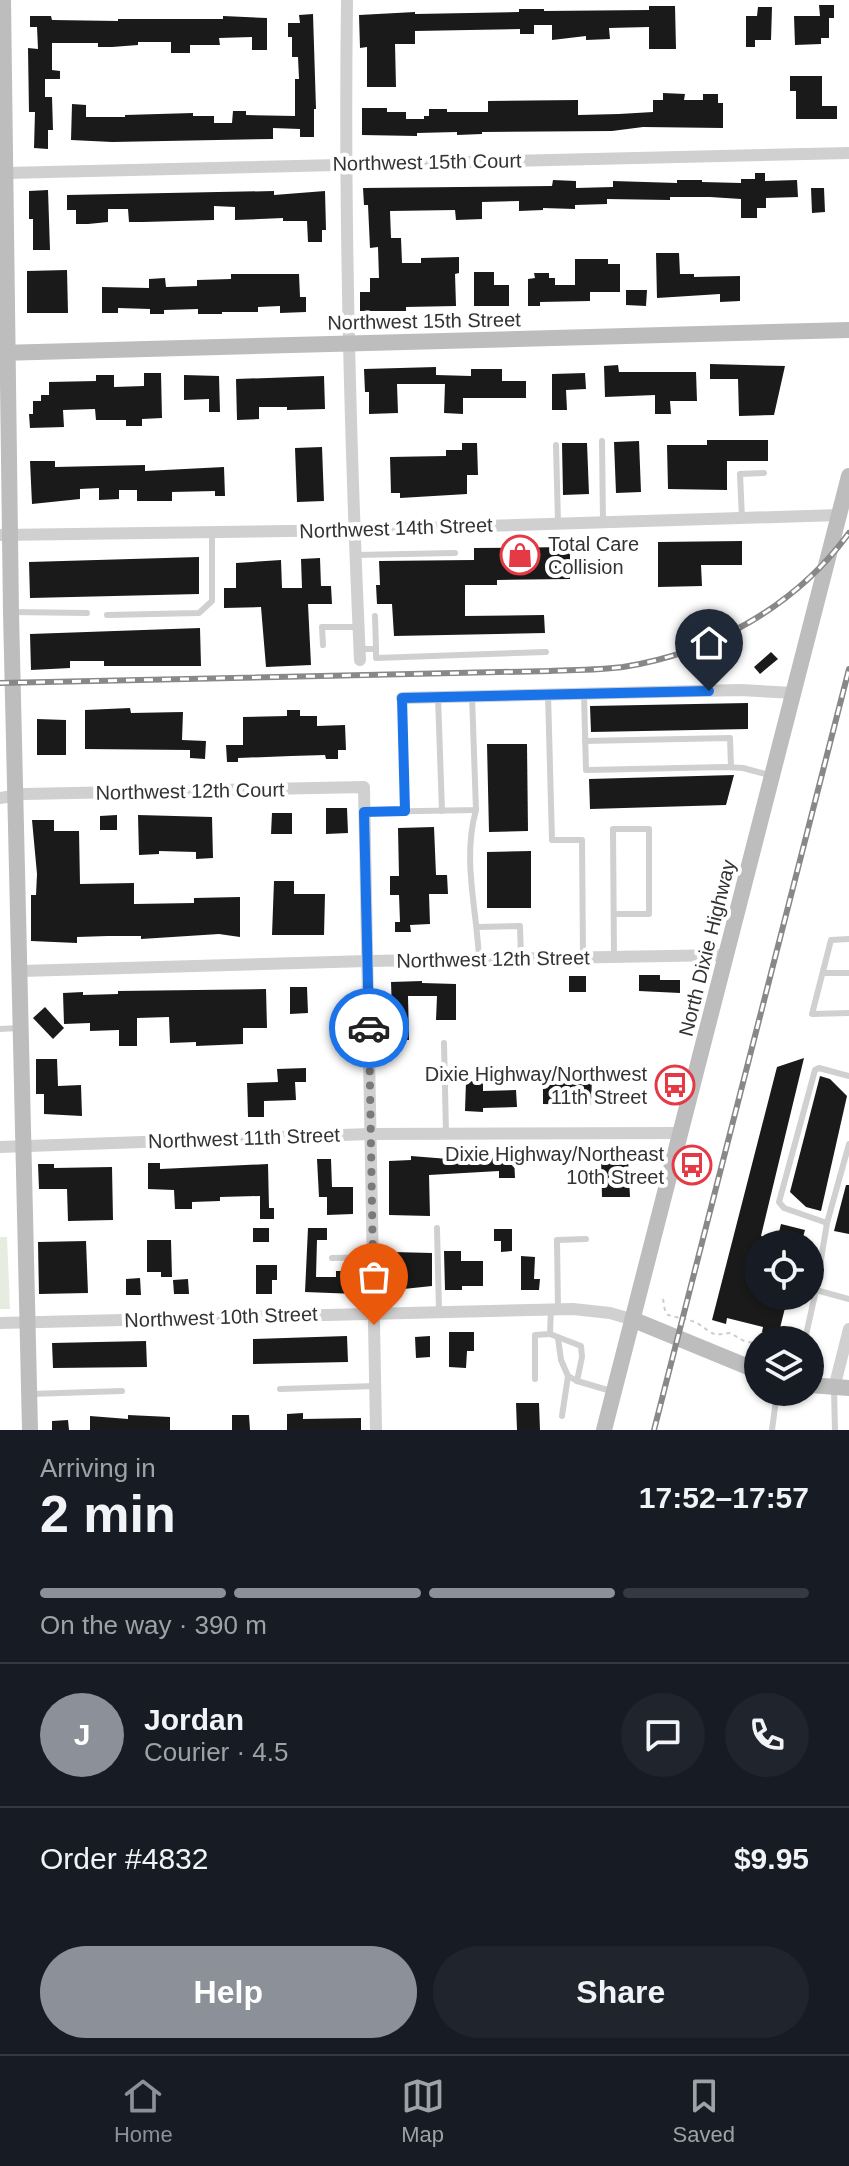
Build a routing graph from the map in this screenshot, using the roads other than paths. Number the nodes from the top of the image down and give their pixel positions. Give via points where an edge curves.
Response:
1 (3, 0) edge
2 (347, 0) edge
3 (849, 153) edge
4 (345, 164) junction
5 (6, 173) junction
6 (4, 273) edge
7 (849, 330) edge
8 (348, 343) junction
9 (5, 352) edge
10 (602, 441) dead end
11 (556, 445) dead end
12 (764, 473) dead end
13 (849, 476) edge
14 (839, 515) junction
15 (742, 518) junction
16 (603, 522) junction
17 (558, 523) junction
18 (355, 530) junction
19 (212, 532) junction
20 (5, 535) edge
21 (455, 553) dead end
22 (356, 555) junction
23 (11, 612) junction
24 (87, 613) dead end
25 (107, 615) dead end
26 (375, 616) dead end
27 (359, 627) junction
28 (323, 645) dead end
29 (376, 649) junction
30 (546, 652) dead end
31 (360, 655) joint
32 (584, 693) junction
33 (793, 693) junction
34 (548, 694) junction
35 (472, 696) junction
36 (438, 697) junction
37 (402, 698) joint
38 (585, 741) junction
39 (731, 767) junction
40 (772, 776) junction
41 (5, 795) edge
42 (476, 810) junction
43 (405, 811) junction
44 (442, 811) junction
45 (364, 812) junction
46 (614, 914) junction
47 (478, 927) junction
48 (849, 939) edge
49 (726, 955) junction
50 (583, 957) junction
51 (614, 957) junction
52 (521, 958) junction
53 (479, 959) junction
54 (368, 961) junction
55 (21, 971) junction
56 (823, 973) junction
57 (849, 973) edge
58 (849, 1013) edge
59 (22, 1028) junction
60 (0, 1029) edge
61 (444, 1043) dead end
62 (849, 1076) edge
63 (680, 1133) junction
64 (370, 1134) junction
65 (446, 1134) junction
66 (849, 1144) edge
67 (25, 1146) junction
68 (0, 1147) edge
69 (827, 1223) junction
70 (437, 1228) dead end
71 (586, 1239) dead end
72 (824, 1241) edge
73 (373, 1257) junction
74 (332, 1258) dead end
75 (824, 1292) edge
76 (849, 1299) edge
77 (554, 1309) junction
78 (439, 1311) junction
79 (374, 1312) junction
80 (634, 1320) junction
81 (0, 1323) edge
82 (28, 1323) junction
83 (849, 1329) edge
84 (550, 1334) junction
85 (558, 1338) junction
86 (744, 1365) edge
87 (568, 1376) junction
88 (535, 1379) dead end
89 (577, 1381) junction
90 (376, 1386) junction
91 (842, 1388) edge
92 (280, 1389) dead end
93 (122, 1391) dead end
94 (615, 1392) junction
95 (30, 1394) junction
96 (775, 1406) edge
97 (562, 1416) dead end
98 (30, 1430) edge
99 (376, 1430) edge
100 (604, 1430) edge
101 (772, 1430) edge
102 (835, 1430) edge

1 - 5 street
2 - 4 street
3 - 4 street, Northwest 15th Court
4 - 5 street, Northwest 15th Court
4 - 8 street
5 - 6 street
6 - 9 street
7 - 8 street, Northwest 15th Street
8 - 9 street, Northwest 15th Street
8 - 18 street
9 - 20 street
10 - 16 lane
11 - 17 lane
12 - 15 lane via 740,474
13 - 14 street, North Dixie Highway
14 - 15 street, Northwest 14th Street
14 - 33 street, North Dixie Highway
15 - 16 street, Northwest 14th Street
16 - 17 street, Northwest 14th Street
17 - 18 street, Northwest 14th Street
18 - 19 street, Northwest 14th Street
18 - 22 street
19 - 20 street, Northwest 14th Street
19 - 25 lane via 212,601 206,609
20 - 23 street
21 - 22 lane
22 - 27 street
23 - 24 lane
23 - 41 street
26 - 29 lane
27 - 28 lane via 322,627
27 - 31 street
29 - 30 lane via 376,658
29 - 31 lane
32 - 33 street
32 - 34 street
32 - 38 lane
33 - 40 street, North Dixie Highway
34 - 35 street
34 - 50 lane via 552,840 582,840
35 - 36 street
35 - 42 lane
36 - 37 street
36 - 44 lane
37 - 43 lane
38 - 39 lane via 730,738
38 - 39 lane via 586,770
39 - 40 lane
40 - 49 street, North Dixie Highway
41 - 45 street, Northwest 12th Court via 364,787
41 - 55 street
42 - 44 lane
42 - 47 lane via 471,829 472,913
43 - 44 lane
43 - 45 lane
45 - 54 street
46 - 46 lane via 613,829 649,829 649,914
46 - 51 lane
47 - 52 lane via 520,926
47 - 53 lane
48 - 56 lane via 831,940
49 - 51 street, Northwest 12th Street
49 - 63 street, North Dixie Highway
50 - 51 street, Northwest 12th Street
50 - 52 street, Northwest 12th Street
52 - 53 street, Northwest 12th Street
53 - 54 street, Northwest 12th Street
54 - 55 street, Northwest 12th Street
54 - 64 street
55 - 59 street
56 - 57 lane
56 - 58 lane via 812,1014
59 - 60 lane
59 - 67 street
61 - 65 lane
62 - 69 lane via 815,1070 779,1202
63 - 65 street, Northwest 11th Street
63 - 80 street, North Dixie Highway
64 - 65 street, Northwest 11th Street
64 - 67 street, Northwest 11th Street
64 - 73 street
66 - 69 lane
67 - 68 street, Northwest 11th Street
67 - 82 street
69 - 72 lane
70 - 78 lane
71 - 77 lane via 557,1240
73 - 74 lane
73 - 79 street
75 - 76 lane
77 - 78 street, Northwest 10th Street
77 - 80 street, Northwest 10th Street
77 - 84 lane
78 - 79 street, Northwest 10th Street
79 - 82 street, Northwest 10th Street
79 - 90 street
80 - 86 street
80 - 94 street, North Dixie Highway
81 - 82 street, Northwest 10th Street
82 - 95 street
83 - 91 street
84 - 85 lane
84 - 88 lane via 535,1335
85 - 87 lane
85 - 89 lane via 581,1346
87 - 89 lane
87 - 97 lane
89 - 94 lane
90 - 92 lane
90 - 99 street
91 - 102 lane
93 - 95 lane
94 - 100 street, North Dixie Highway
95 - 98 street
96 - 101 lane

